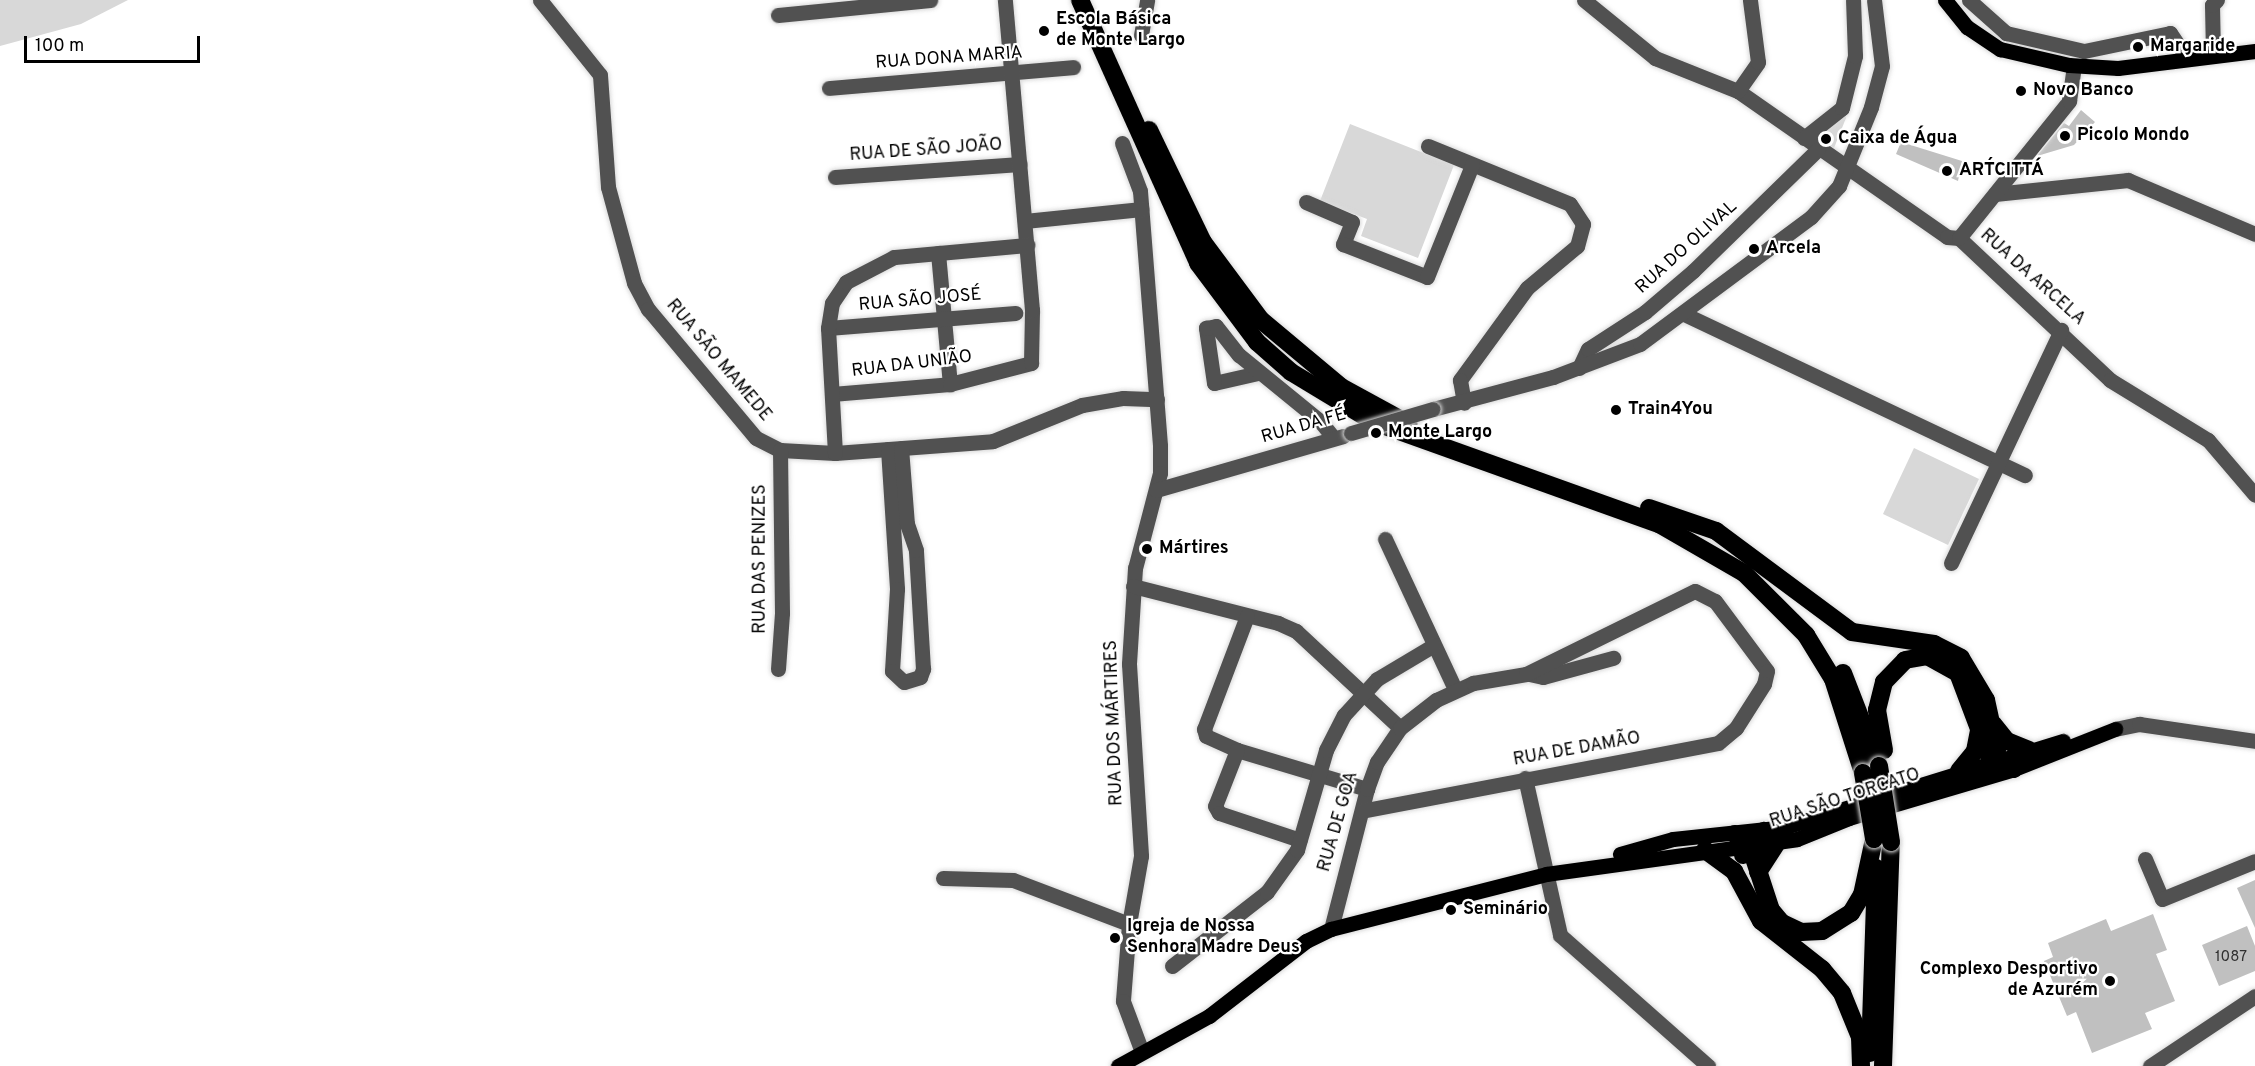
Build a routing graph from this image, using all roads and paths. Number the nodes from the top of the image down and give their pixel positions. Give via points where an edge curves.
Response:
1 (540, 0) edge
2 (930, 0) edge
3 (1005, 0) edge
4 (1080, 0) edge
5 (1094, 0) edge
6 (1147, 0) edge
7 (1584, 0) edge
8 (1750, 0) edge
9 (1853, 0) edge
10 (1874, 0) edge
11 (1945, 0) edge
12 (1969, 0) edge
13 (2217, 0) edge
14 (778, 15) dead end
15 (1141, 35) dead end
16 (2255, 51) edge
17 (2213, 53) junction
18 (2186, 57) junction
19 (2074, 66) junction
20 (1073, 67) dead end
21 (1012, 75) junction
22 (829, 88) dead end
23 (1738, 91) junction
24 (1804, 138) junction
25 (1122, 143) dead end
26 (1428, 146) dead end
27 (1818, 149) junction
28 (1020, 164) junction
29 (1472, 165) junction
30 (1848, 168) junction
31 (836, 177) dead end
32 (1995, 194) junction
33 (1306, 202) dead end
34 (1141, 209) junction
35 (1025, 222) junction
36 (2255, 234) edge
37 (1959, 238) junction
38 (1027, 245) junction
39 (938, 253) junction
40 (1015, 313) dead end
41 (1684, 314) junction
42 (943, 319) junction
43 (828, 328) junction
44 (2061, 330) junction
45 (1579, 368) junction
46 (1258, 373) dead end
47 (950, 384) junction
48 (832, 394) junction
49 (1157, 399) junction
50 (1464, 403) junction
51 (1334, 438) junction
52 (895, 449) junction
53 (780, 450) junction
54 (835, 453) junction
55 (1999, 462) junction
56 (2025, 475) dead end
57 (1155, 490) junction
58 (2255, 495) edge
59 (1649, 508) junction
60 (1385, 539) dead end
61 (1951, 563) dead end
62 (1133, 586) junction
63 (1248, 616) junction
64 (1434, 645) junction
65 (1613, 658) dead end
66 (778, 669) dead end
67 (1526, 674) junction
68 (1766, 678) joint
69 (1455, 689) junction
70 (1362, 693) junction
71 (1985, 727) junction
72 (1400, 728) junction
73 (2115, 729) junction
74 (2252, 742) edge
75 (1237, 750) junction
76 (2029, 750) junction
77 (1994, 761) junction
78 (2014, 769) junction
79 (1871, 770) junction
80 (1318, 774) junction
81 (1966, 775) junction
82 (1525, 778) junction
83 (1367, 789) junction
84 (1362, 811) junction
85 (1771, 837) junction
86 (1300, 840) junction
87 (1741, 840) junction
88 (1883, 841) junction
89 (1705, 850) junction
90 (2145, 859) dead end
91 (2255, 861) edge
92 (1578, 869) junction
93 (1758, 872) junction
94 (1546, 874) junction
95 (943, 878) dead end
96 (1744, 884) junction
97 (1129, 924) junction
98 (1331, 929) junction
99 (1172, 966) dead end
100 (2255, 996) edge
101 (1142, 1052) junction
102 (1118, 1066) edge
103 (1708, 1066) edge
104 (1861, 1066) edge
105 (1869, 1066) edge
106 (1882, 1066) edge
107 (2150, 1066) edge

1 - 53 street, RUA SÃO MAMEDE via 600,75 608,187 634,283 648,309 735,418 756,438
2 - 14 street
3 - 21 street
4 - 79 highway via 1198,263 1257,342 1292,372 1374,422 1659,524 1744,573 1806,635 1833,679
5 - 59 highway via 1133,98 1203,242 1227,280 1284,344 1341,387 1389,415
6 - 15 street
7 - 23 street, RUA DA ARCELA via 1655,58
8 - 23 street via 1758,62
9 - 24 street via 1855,56 1842,108
10 - 30 street, RUA DA FÉ via 1882,66
11 - 19 main road via 1967,27 2000,49
12 - 18 street via 2006,33 2084,51 2170,33
13 - 17 street via 2212,5
16 - 17 main road
17 - 18 main road
18 - 19 main road via 2118,68
19 - 32 street via 2069,101
20 - 21 street, RUA DONA MARIA
21 - 22 street, RUA DONA MARIA
21 - 28 street
23 - 24 street, RUA DA ARCELA
24 - 27 street, RUA DA ARCELA
25 - 34 street, RUA DOS MÁRTIRES via 1140,191
26 - 29 street
27 - 30 street, RUA DA ARCELA
27 - 45 street, RUA DO OLIVAL via 1693,271 1645,312 1588,349
28 - 31 street, RUA DE SÃO JOÃO
28 - 35 street
29 - 33 street via 1427,277 1343,244 1352,222
29 - 50 street via 1570,204 1583,224 1577,246 1533,281 1460,380
30 - 37 street, RUA DA ARCELA via 1947,237
30 - 41 street, RUA DA FÉ via 1839,186 1811,217
32 - 36 street via 2128,180
32 - 37 street
34 - 35 street
34 - 49 street, RUA DOS MÁRTIRES
35 - 38 street
37 - 44 street, RUA DA ARCELA
38 - 39 street
38 - 47 street, RUA DA UNIÃO via 1031,363
39 - 42 street
39 - 43 street via 894,257 846,282 832,303
40 - 42 street, RUA SÃO JOSÉ
41 - 45 street, RUA DA FÉ via 1640,344
41 - 55 street
42 - 43 street, RUA SÃO JOSÉ
42 - 47 street
43 - 48 street
44 - 55 street
44 - 58 street, RUA DA ARCELA via 2110,380 2208,440
45 - 50 street, RUA DA FÉ
46 - 51 street via 1320,421
47 - 48 street, RUA DA UNIÃO
48 - 54 street
49 - 52 street, RUA SÃO MAMEDE via 1082,405 993,441
49 - 57 street, RUA DOS MÁRTIRES via 1160,473
50 - 51 street, RUA DA FÉ, bridge
51 - 57 street, RUA DA FÉ
52 - 52 street via 897,589 892,671 904,682 920,677 923,669 916,550 907,524
52 - 54 street, RUA SÃO MAMEDE
53 - 54 street, RUA SÃO MAMEDE
53 - 66 street, RUA DAS PENIZES via 783,613
55 - 56 street
55 - 61 street
57 - 62 street, RUA DOS MÁRTIRES
59 - 71 highway via 1716,531 1852,632 1934,644 1955,654 1977,680
59 - 79 highway via 1690,525 1748,563 1813,628 1843,673
60 - 64 street
62 - 63 street
62 - 97 street, RUA DOS MÁRTIRES via 1129,686 1141,856
63 - 70 street via 1296,631
63 - 75 street via 1204,729 1212,740
64 - 69 street
64 - 70 street via 1402,661
65 - 67 street, RUA DE GOA via 1544,677
67 - 68 street, RUA DE GOA via 1695,591 1704,592 1720,607 1763,660
67 - 69 street, RUA DE GOA
68 - 82 street, RUA DE DAMÃO via 1736,728 1718,743
69 - 72 street, RUA DE GOA
70 - 72 street
70 - 80 street via 1335,733
71 - 76 highway
71 - 77 highway via 1997,750
71 - 79 highway via 1958,673 1934,658 1912,657 1891,670 1879,696 1884,753
71 - 81 highway
72 - 83 street, RUA DE GOA via 1377,762
73 - 74 street, RUA SÃO TORCATO via 2139,724
73 - 76 main road, RUA SÃO TORCATO
73 - 78 main road, RUA SÃO TORCATO
75 - 80 street
75 - 86 street via 1215,806 1219,813
76 - 77 main road, RUA SÃO TORCATO
77 - 78 highway
77 - 81 highway
78 - 81 main road, RUA SÃO TORCATO
79 - 88 highway, bridge
80 - 83 street
80 - 86 street
81 - 85 main road, RUA SÃO TORCATO
82 - 84 street, RUA DE DAMÃO
82 - 94 street
83 - 84 street, RUA DE GOA
84 - 98 street, RUA DE GOA
85 - 87 highway
85 - 93 highway
86 - 99 street via 1291,861 1268,892
87 - 89 main road
87 - 92 main road via 1650,844
87 - 93 highway
87 - 96 highway
88 - 93 highway via 1851,913 1822,931 1801,932 1782,923 1762,890
88 - 105 highway via 1877,877
88 - 106 highway
89 - 92 main road
89 - 96 highway via 1726,863
90 - 91 street via 2162,899
92 - 94 main road
94 - 98 main road
94 - 103 street via 1554,923 1568,945
95 - 97 street via 1013,880
96 - 104 highway via 1761,921 1822,969 1842,993 1860,1037
97 - 101 street, RUA DOS MÁRTIRES via 1123,1001
98 - 101 main road via 1300,945 1209,1016
100 - 107 street
101 - 102 main road

